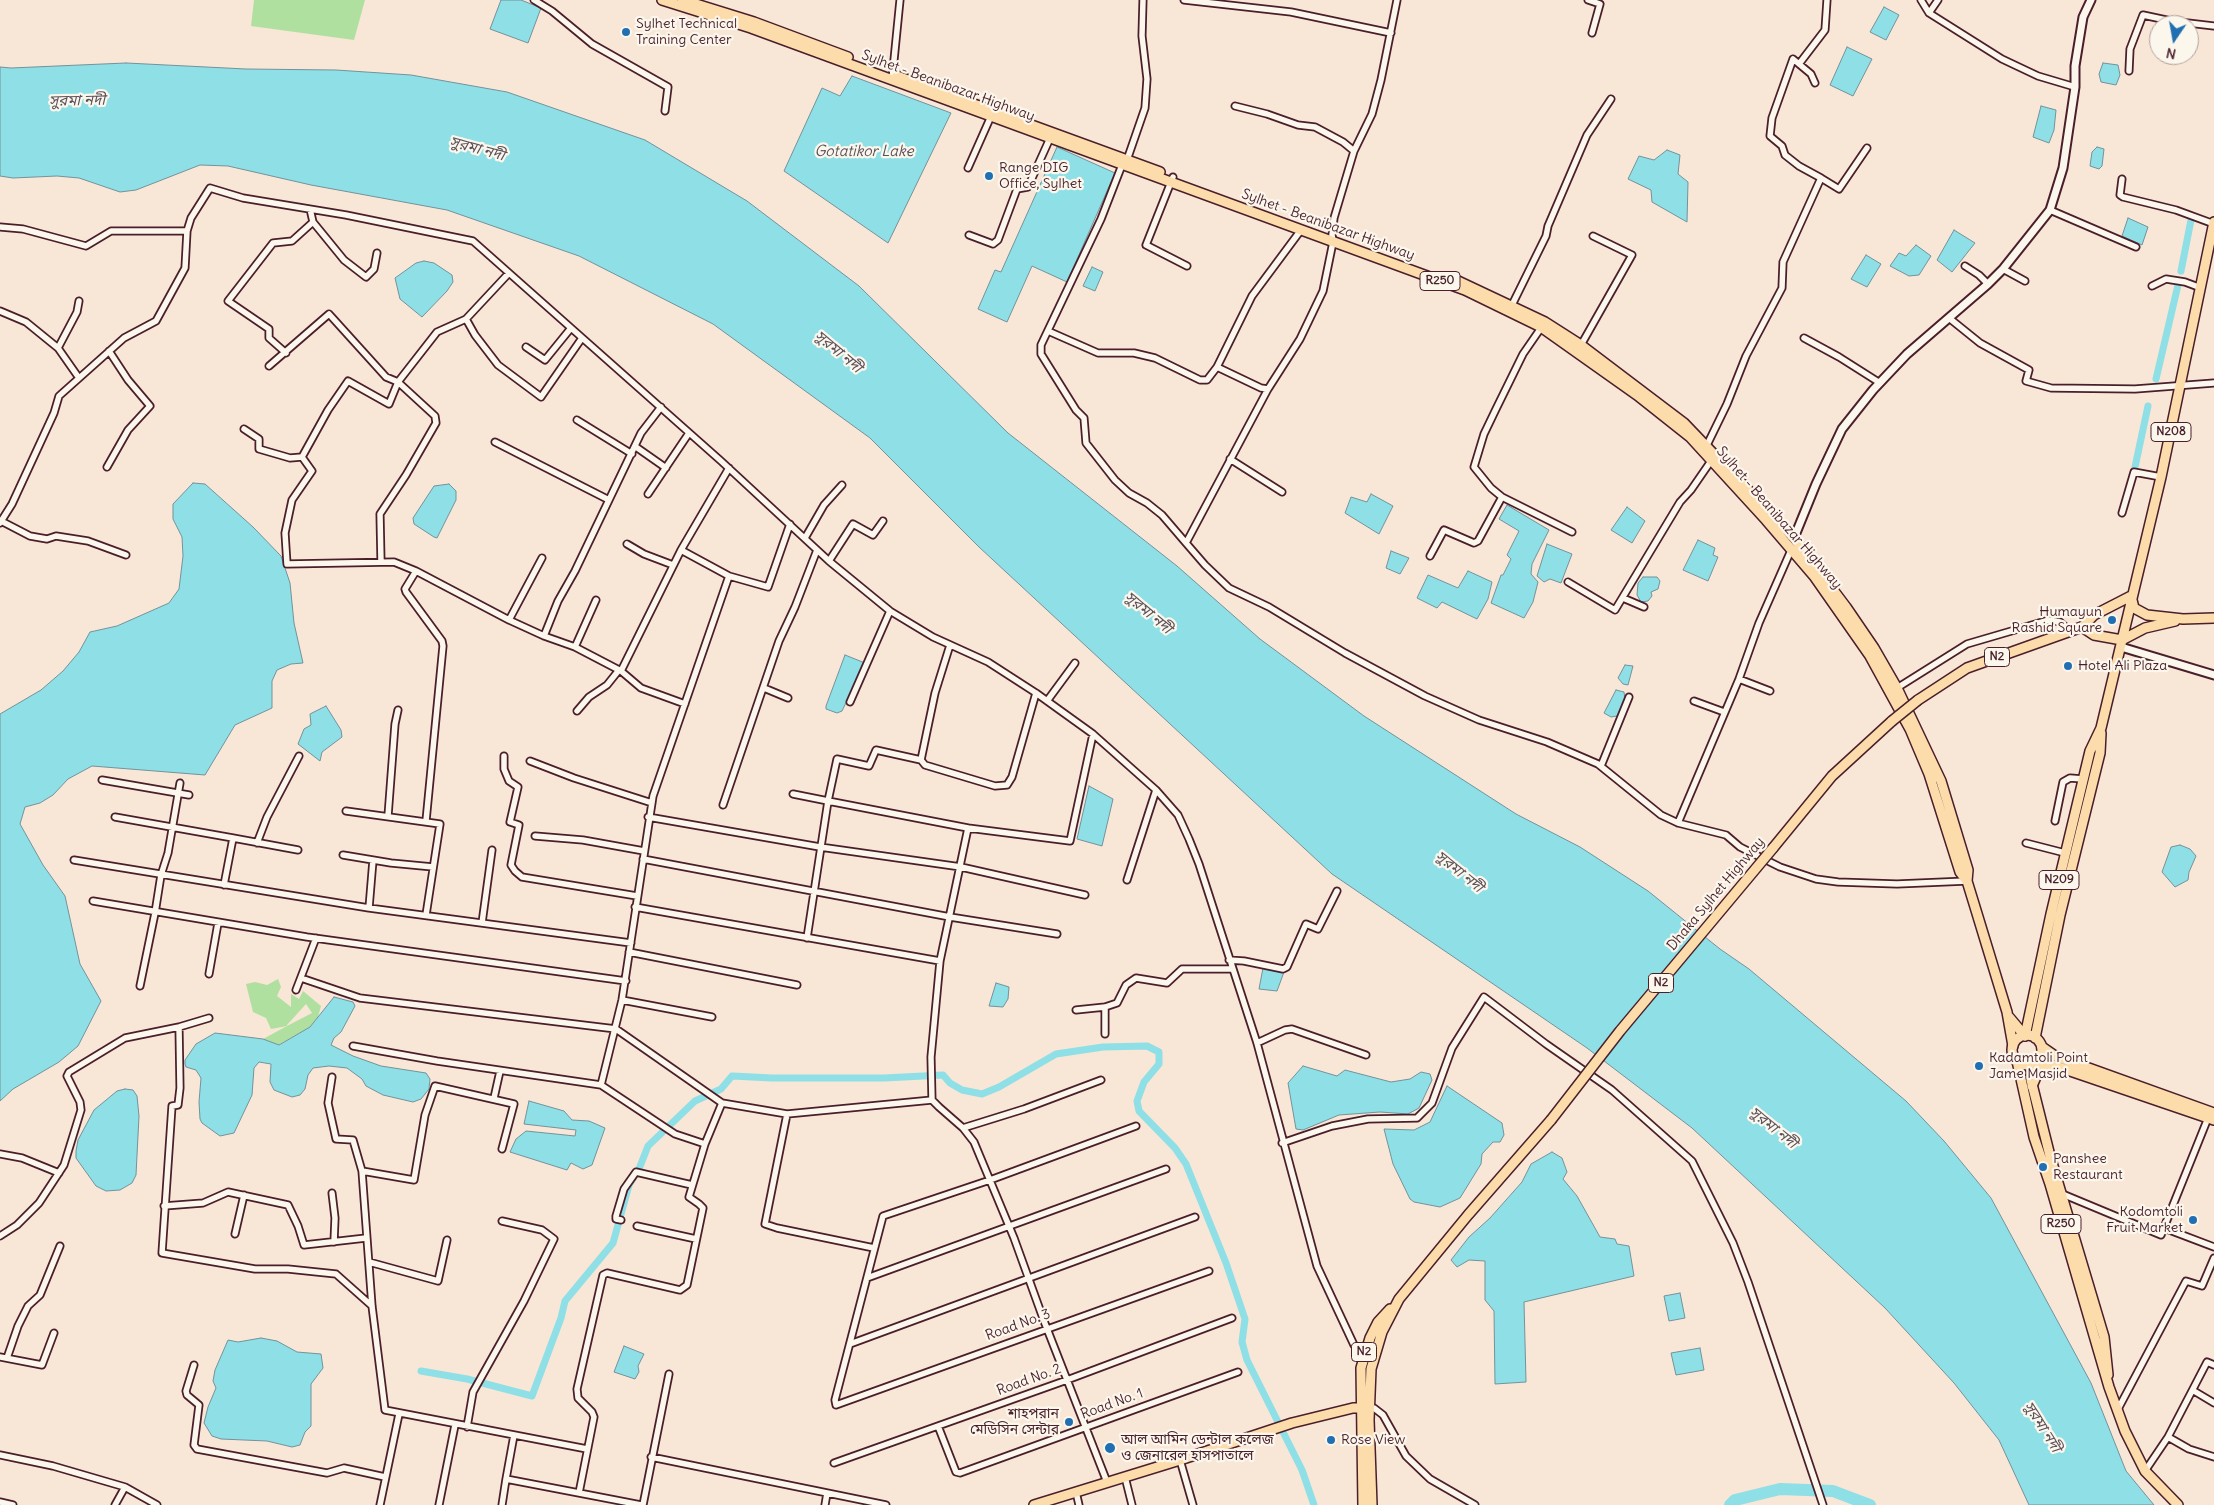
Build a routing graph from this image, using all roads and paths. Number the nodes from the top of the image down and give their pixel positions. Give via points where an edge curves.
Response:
1 (534, 0) edge
2 (683, 0) edge
3 (900, 0) edge
4 (1143, 0) edge
5 (1184, 0) edge
6 (1397, 0) edge
7 (1588, 0) edge
8 (1827, 0) edge
9 (1921, 0) edge
10 (1938, 0) edge
11 (2091, 0) edge
12 (665, 1) edge
13 (1600, 2) edge
14 (1929, 13) junction
15 (752, 25) junction
16 (2214, 26) edge
17 (1391, 32) junction
18 (1592, 33) dead end
19 (1799, 64) junction
20 (2129, 71) dead end
21 (893, 77) junction
22 (1815, 83) dead end
23 (2074, 86) junction
24 (1611, 99) dead end
25 (1235, 106) dead end
26 (665, 111) dead end
27 (992, 113) junction
28 (1051, 135) junction
29 (1867, 148) dead end
30 (1354, 151) junction
31 (1125, 163) junction
32 (968, 168) dead end
33 (1822, 178) junction
34 (1171, 179) junction
35 (2122, 180) dead end
36 (310, 210) junction
37 (2050, 210) junction
38 (313, 222) junction
39 (2214, 223) edge
40 (0, 227) edge
41 (1302, 230) junction
42 (187, 231) junction
43 (969, 235) dead end
44 (1593, 236) dead end
45 (1332, 238) junction
46 (2136, 247) dead end
47 (377, 253) dead end
48 (1187, 266) dead end
49 (1965, 266) dead end
50 (2003, 269) junction
51 (510, 273) junction
52 (2025, 281) dead end
53 (1988, 284) junction
54 (2152, 286) dead end
55 (2201, 288) junction
56 (79, 301) dead end
57 (1512, 305) junction
58 (0, 310) edge
59 (1949, 318) junction
60 (466, 319) junction
61 (1543, 324) junction
62 (571, 328) junction
63 (1048, 331) junction
64 (582, 338) junction
65 (1804, 338) dead end
66 (1581, 345) junction
67 (526, 347) dead end
68 (58, 348) junction
69 (109, 351) junction
70 (286, 353) junction
71 (269, 366) dead end
72 (1217, 367) junction
73 (79, 378) junction
74 (398, 382) junction
75 (1880, 383) junction
76 (2214, 383) edge
77 (2181, 385) junction
78 (1268, 389) junction
79 (660, 407) junction
80 (577, 420) dead end
81 (244, 429) dead end
82 (689, 432) junction
83 (495, 442) dead end
84 (1707, 445) junction
85 (636, 446) junction
86 (632, 454) junction
87 (302, 457) junction
88 (1230, 459) junction
89 (1711, 461) junction
90 (107, 467) dead end
91 (666, 468) junction
92 (729, 468) junction
93 (2161, 477) junction
94 (842, 485) dead end
95 (1282, 492) dead end
96 (648, 494) dead end
97 (1502, 497) junction
98 (609, 500) junction
99 (2122, 513) dead end
100 (883, 521) dead end
101 (1, 522) edge
102 (790, 524) junction
103 (1572, 532) dead end
104 (805, 538) junction
105 (1794, 538) junction
106 (1186, 543) junction
107 (627, 544) dead end
108 (681, 550) junction
109 (817, 550) junction
110 (1791, 550) junction
111 (126, 554) dead end
112 (1430, 556) dead end
113 (542, 558) dead end
114 (381, 562) junction
115 (829, 562) junction
116 (673, 565) junction
117 (416, 571) junction
118 (729, 576) junction
119 (1568, 582) dead end
120 (2131, 596) junction
121 (1623, 598) junction
122 (596, 600) dead end
123 (1644, 607) dead end
124 (890, 611) junction
125 (2214, 618) edge
126 (2183, 619) junction
127 (509, 620) junction
128 (2082, 627) junction
129 (2069, 630) junction
130 (544, 636) junction
131 (2121, 643) junction
132 (950, 645) junction
133 (575, 647) junction
134 (1075, 663) dead end
135 (620, 670) junction
136 (2214, 675) edge
137 (1739, 678) junction
138 (764, 688) junction
139 (1897, 688) junction
140 (1770, 691) dead end
141 (1036, 693) junction
142 (1629, 697) dead end
143 (788, 698) dead end
144 (1047, 700) junction
145 (1694, 701) dead end
146 (850, 702) dead end
147 (684, 704) junction
148 (398, 710) dead end
149 (577, 711) dead end
150 (1724, 712) junction
151 (2101, 728) junction
152 (1093, 734) junction
153 (299, 756) dead end
154 (504, 756) dead end
155 (922, 760) junction
156 (530, 761) dead end
157 (1601, 766) junction
158 (2084, 779) junction
159 (102, 780) dead end
160 (180, 783) dead end
161 (1156, 790) junction
162 (178, 794) junction
163 (792, 794) dead end
164 (189, 795) dead end
165 (828, 801) junction
166 (652, 802) junction
167 (723, 805) dead end
168 (346, 811) dead end
169 (388, 816) junction
170 (115, 817) dead end
171 (648, 817) junction
172 (426, 821) junction
173 (2055, 821) dead end
174 (1678, 823) junction
175 (172, 828) junction
176 (968, 828) junction
177 (536, 836) dead end
178 (233, 838) junction
179 (257, 843) junction
180 (2026, 843) dead end
181 (820, 847) junction
182 (298, 850) dead end
183 (492, 850) dead end
184 (644, 851) junction
185 (2066, 853) junction
186 (343, 855) dead end
187 (643, 859) junction
188 (74, 860) dead end
189 (373, 860) junction
190 (433, 867) junction
191 (961, 867) junction
192 (161, 875) junction
193 (1127, 880) dead end
194 (1967, 881) junction
195 (224, 885) junction
196 (814, 890) junction
197 (1337, 891) dead end
198 (1085, 895) dead end
199 (637, 896) junction
200 (92, 901) dead end
201 (635, 907) junction
202 (369, 908) junction
203 (156, 913) junction
204 (426, 915) junction
205 (950, 917) junction
206 (218, 923) junction
207 (482, 923) junction
208 (1057, 934) dead end
209 (316, 938) junction
210 (806, 938) junction
211 (630, 943) junction
212 (629, 952) junction
213 (1229, 960) junction
214 (940, 961) junction
215 (1232, 970) junction
216 (209, 974) dead end
217 (302, 976) junction
218 (626, 981) junction
219 (797, 985) dead end
220 (140, 986) dead end
221 (296, 990) dead end
222 (622, 1000) junction
223 (1105, 1007) junction
224 (1076, 1010) dead end
225 (2007, 1012) junction
226 (2029, 1014) junction
227 (712, 1017) dead end
228 (209, 1018) dead end
229 (179, 1027) junction
230 (616, 1030) junction
231 (1105, 1034) dead end
232 (2030, 1037) junction
233 (1257, 1043) junction
234 (353, 1046) dead end
235 (2013, 1046) junction
236 (2042, 1047) junction
237 (1366, 1055) dead end
238 (2017, 1061) junction
239 (2034, 1062) junction
240 (2056, 1066) junction
241 (500, 1071) junction
242 (332, 1077) dead end
243 (1101, 1080) dead end
244 (601, 1086) junction
245 (2032, 1086) junction
246 (494, 1098) junction
247 (932, 1100) junction
248 (721, 1103) junction
249 (787, 1114) junction
250 (2212, 1117) edge
251 (1136, 1126) dead end
252 (963, 1128) junction
253 (1282, 1142) junction
254 (705, 1144) junction
255 (502, 1149) dead end
256 (0, 1154) edge
257 (1166, 1169) dead end
258 (362, 1171) junction
259 (58, 1173) junction
260 (990, 1180) junction
261 (692, 1185) junction
262 (2060, 1193) junction
263 (332, 1194) dead end
264 (244, 1195) junction
265 (164, 1206) junction
266 (1195, 1216) dead end
267 (618, 1219) dead end
268 (502, 1221) dead end
269 (637, 1226) dead end
270 (1010, 1228) junction
271 (2164, 1228) junction
272 (235, 1234) dead end
273 (0, 1236) edge
274 (366, 1238) junction
275 (696, 1239) junction
276 (447, 1240) dead end
277 (334, 1242) junction
278 (60, 1246) dead end
279 (2214, 1247) edge
280 (874, 1248) junction
281 (2214, 1258) edge
282 (368, 1262) junction
283 (1209, 1271) dead end
284 (867, 1278) junction
285 (1029, 1279) junction
286 (372, 1306) junction
287 (1232, 1318) dead end
288 (1046, 1328) junction
289 (54, 1333) dead end
290 (850, 1344) junction
291 (1368, 1356) junction
292 (3, 1358) edge
293 (194, 1365) dead end
294 (2214, 1365) edge
295 (1238, 1372) dead end
296 (670, 1374) dead end
297 (1067, 1380) junction
298 (2109, 1387) junction
299 (2194, 1391) junction
300 (2214, 1403) edge
301 (1365, 1408) junction
302 (2117, 1411) junction
303 (399, 1414) junction
304 (455, 1425) junction
305 (938, 1426) junction
306 (1085, 1426) junction
307 (467, 1427) junction
308 (514, 1435) junction
309 (2168, 1437) junction
310 (587, 1449) junction
311 (0, 1455) edge
312 (652, 1457) junction
313 (2214, 1457) edge
314 (1180, 1460) junction
315 (834, 1462) dead end
316 (2145, 1471) junction
317 (385, 1477) junction
318 (1125, 1477) junction
319 (506, 1479) junction
320 (1107, 1482) junction
321 (125, 1487) junction
322 (578, 1492) junction
323 (1076, 1492) junction
324 (827, 1493) junction
325 (0, 1502) edge
326 (13, 1505) edge
327 (115, 1505) edge
328 (157, 1505) edge
329 (380, 1505) edge
330 (439, 1505) edge
331 (502, 1505) edge
332 (642, 1505) edge
333 (825, 1505) edge
334 (886, 1505) edge
335 (1034, 1505) edge
336 (1078, 1505) edge
337 (1132, 1505) edge
338 (1192, 1505) edge
339 (1363, 1505) edge
340 (1372, 1505) edge
341 (1475, 1505) edge
342 (1823, 1505) edge
343 (2178, 1505) edge

1 - 26 street via 592,44 668,87
2 - 15 main road, Sylhet - Beanibazar Highway / R250
3 - 21 street
4 - 31 street via 1142,36 1147,79 1145,108
5 - 17 street via 1291,12
6 - 17 street
7 - 13 street
8 - 19 street via 1825,30
9 - 14 street
10 - 14 street
11 - 23 street via 2083,18
12 - 15 main road, Sylhet - Beanibazar Highway / R250
13 - 18 street
14 - 23 street via 2002,59 2038,76
15 - 21 main road, Sylhet - Beanibazar Highway / R250
16 - 20 street via 2143,14 2130,49
17 - 30 street via 1372,114
19 - 22 street via 1811,74
19 - 33 street via 1793,59 1772,118 1770,136 1782,146 1785,155
21 - 27 main road, Sylhet - Beanibazar Highway / R250
23 - 37 street via 2063,168
24 - 57 street via 1587,135 1546,236
25 - 30 street via 1315,127
27 - 28 main road, Sylhet - Beanibazar Highway / R250
27 - 32 street
28 - 31 main road, Sylhet - Beanibazar Highway / R250
28 - 43 street via 1028,187 1017,189 998,240 992,244
29 - 33 street via 1838,189
30 - 45 street via 1334,218
31 - 34 main road, Sylhet - Beanibazar Highway / R250
31 - 63 street
33 - 84 street via 1783,262 1782,288 1746,356 1728,404
34 - 41 main road, Sylhet - Beanibazar Highway / R250
34 - 45 main road, Sylhet - Beanibazar Highway / R250
34 - 48 street via 1146,245
35 - 39 street via 2120,195 2123,197
36 - 38 street
36 - 42 street via 242,198 210,188 191,218
36 - 51 street via 473,241
37 - 46 street
37 - 50 street
38 - 47 street via 344,260 366,277 374,269
38 - 70 street via 292,241 273,243 228,301 269,329 269,338
39 - 55 main road, N208
40 - 42 street via 86,246 111,231
41 - 45 main road, Sylhet - Beanibazar Highway / R250
41 - 72 street via 1252,296
42 - 69 street via 185,268 156,321 124,338
44 - 66 street via 1632,255
45 - 57 main road, Sylhet - Beanibazar Highway / R250 via 1469,285
45 - 61 main road, Sylhet - Beanibazar Highway / R250
45 - 78 street via 1323,292 1300,339
49 - 53 street
50 - 52 street
50 - 53 street
51 - 60 street
51 - 62 street
53 - 59 street
54 - 55 street via 2166,279
55 - 77 main road, N208
56 - 68 street
57 - 61 main road, Sylhet - Beanibazar Highway / R250
58 - 68 street via 26,322
59 - 75 street via 1907,354
59 - 77 street via 1980,343 2029,370 2026,381 2051,388 2135,389
60 - 64 street via 498,365 541,397
60 - 74 street via 437,332
61 - 66 main road, Sylhet - Beanibazar Highway / R250
61 - 89 main road, Sylhet - Beanibazar Highway / R250 via 1690,437
61 - 97 street via 1523,354 1496,409 1474,467
62 - 64 street
62 - 67 street via 545,360
63 - 72 street via 1098,353 1134,353 1154,358 1200,380 1207,380
63 - 106 street via 1041,345 1042,354 1084,418 1086,443 1115,480 1162,515
64 - 79 street
65 - 75 street
66 - 84 main road, Sylhet - Beanibazar Highway / R250 via 1684,422
68 - 73 street
69 - 73 street
69 - 90 street via 150,406 128,430
70 - 71 street
70 - 74 street via 329,314 386,377
72 - 78 street
73 - 101 street via 59,396 54,414
74 - 87 street via 389,404 348,381
74 - 114 street via 435,416 436,423 380,514
75 - 105 street via 1842,429
76 - 77 street
77 - 93 main road, N208
78 - 88 street
79 - 82 street
79 - 85 street via 641,433
80 - 86 street
81 - 87 street via 259,439 259,449 290,458
82 - 91 street
82 - 92 street
83 - 98 street
84 - 105 main road, Sylhet - Beanibazar Highway / R250
85 - 86 street
85 - 91 street
86 - 98 street
87 - 114 street via 312,471 292,500 285,533 287,564
88 - 95 street
88 - 106 street
89 - 110 main road, Sylhet - Beanibazar Highway / R250
89 - 121 street via 1680,502
91 - 96 street
92 - 102 street
92 - 108 street
93 - 99 street via 2134,472
93 - 120 main road, N208
94 - 104 street via 824,505
97 - 103 street
97 - 112 street via 1478,541 1474,543 1444,530
98 - 130 street
100 - 115 street via 873,535 853,524
101 - 111 street via 30,536 88,541
102 - 104 street
102 - 118 street via 768,587
104 - 109 street
105 - 110 street
105 - 139 main road, Sylhet - Beanibazar Highway / R250 via 1870,641
106 - 157 street via 1229,588 1269,607 1425,696
107 - 116 street
108 - 116 street
108 - 118 street
109 - 115 street
109 - 138 street via 779,641
110 - 137 street
110 - 194 main road, Sylhet - Beanibazar Highway / R250 via 1814,576 1870,656 1910,729 1933,783 1960,872
113 - 127 street
114 - 117 street via 394,562
115 - 124 street
116 - 135 street
117 - 127 street
117 - 172 street via 406,592 443,646
118 - 147 street
119 - 121 street via 1613,610
120 - 126 main road via 2134,608 2139,612
120 - 128 main road, N2 via 2094,615
120 - 131 main road, N208
121 - 123 street
122 - 133 street
124 - 132 street
124 - 146 street
125 - 126 main road
126 - 131 main road via 2145,628
127 - 130 street
128 - 129 main road, N2
128 - 131 main road via 2094,635
129 - 139 street via 2060,622 2049,620 1967,644
129 - 291 main road, Dhaka Sylhet Highway / N2, bridge via 1967,668 1918,700 1832,776 1394,1306
130 - 133 street
131 - 136 street
131 - 151 main road, N209
132 - 141 street via 988,662
132 - 155 street via 935,693
133 - 135 street
134 - 144 street
135 - 147 street via 641,688
135 - 149 street
137 - 140 street
137 - 150 street
138 - 143 street
138 - 167 street
139 - 194 main road, Sylhet - Beanibazar Highway / R250 via 1941,781 1968,870
141 - 144 street
141 - 155 street via 1007,785 995,786 925,765
142 - 157 street
144 - 152 street
145 - 150 street
147 - 166 street
148 - 169 street
150 - 174 street
151 - 158 main road, N209 via 2090,751
151 - 232 main road, N209 via 2100,754
152 - 161 street
152 - 176 street via 1070,842
153 - 179 street
154 - 199 street via 508,781 518,787 510,822 519,825 510,865 515,872 522,877
155 - 165 street via 876,750 869,766 836,759
156 - 166 street
157 - 174 street via 1661,815
158 - 173 street via 2070,778 2064,782
158 - 185 main road, N209
159 - 162 street
160 - 162 street
161 - 193 street
161 - 213 street via 1178,815 1189,839
162 - 164 street
162 - 175 street
163 - 165 street
165 - 176 street
165 - 181 street
166 - 171 street
168 - 169 street
169 - 172 street
170 - 175 street
171 - 181 street
171 - 184 street
172 - 190 street via 440,824
174 - 194 street via 1726,835 1756,856 1816,879 1865,884
175 - 178 street
175 - 192 street
176 - 191 street
177 - 184 street via 583,840
178 - 179 street
178 - 195 street
179 - 182 street
180 - 185 street
181 - 191 street
181 - 196 street
183 - 207 street
184 - 187 street
185 - 226 main road, N209
186 - 189 street
187 - 196 street
187 - 199 street
188 - 192 street
189 - 190 street
189 - 202 street
190 - 204 street
191 - 198 street
191 - 205 street
192 - 195 street
192 - 203 street
194 - 225 main road, R250
195 - 202 street
196 - 205 street
196 - 210 street
197 - 213 street via 1318,929 1306,924 1287,967
199 - 201 street
200 - 203 street
201 - 210 street
201 - 211 street
202 - 204 street
203 - 206 street
203 - 220 street
204 - 207 street
205 - 208 street
205 - 214 street
206 - 209 street
206 - 216 street
207 - 211 street
209 - 217 street
209 - 218 street
210 - 214 street
211 - 212 street
212 - 218 street
212 - 219 street
213 - 215 street
214 - 247 street
215 - 223 street via 1182,969 1167,983 1136,978 1126,986 1117,1003
215 - 233 street
217 - 221 street
217 - 230 street via 360,998
218 - 222 street
222 - 227 street
222 - 230 street
223 - 224 street
223 - 231 street
225 - 226 main road via 2021,1022
225 - 232 main road, R250 via 2016,1027
225 - 235 main road, R250
226 - 232 main road, N209
228 - 229 street
229 - 259 street via 125,1038 69,1072 67,1076 81,1110 64,1165
229 - 265 street via 180,1088 178,1105 172,1106
230 - 244 street
230 - 248 street
232 - 235 main road via 2018,1039
232 - 236 main road
233 - 237 street via 1292,1029
233 - 253 street
234 - 241 street
235 - 238 main road
236 - 239 main road
236 - 250 main road via 2056,1056
238 - 239 main road via 2026,1065
238 - 298 main road, R250 via 2034,1137
239 - 240 main road
239 - 245 main road, R250
240 - 245 main road via 2042,1068
240 - 250 main road
241 - 244 street
241 - 246 street
242 - 258 street via 328,1103 336,1138 353,1140
243 - 252 street
244 - 254 street via 676,1134
245 - 262 main road, R250
246 - 255 street via 514,1104
246 - 258 street via 435,1086 425,1115 414,1180
247 - 249 street
247 - 252 street
248 - 249 street
248 - 254 street
249 - 280 street via 765,1224
250 - 271 street
251 - 260 street
252 - 260 street via 974,1142
253 - 291 street via 1317,1266 1354,1345
253 - 342 street via 1332,1126 1368,1119 1417,1118 1432,1103 1452,1048 1484,997 1612,1090 1692,1161 1733,1243 1763,1322 1778,1376
254 - 261 street
256 - 259 street via 22,1158
257 - 270 street
258 - 274 street
259 - 273 street via 39,1203 17,1225
260 - 270 street
260 - 280 street via 883,1216
261 - 267 street via 638,1172 624,1190
261 - 275 street via 689,1197 703,1208
262 - 271 street via 2161,1235
262 - 298 main road, R250 via 2104,1337
263 - 277 street
264 - 265 street via 228,1192 202,1203
264 - 272 street
264 - 277 street via 288,1205 304,1245
265 - 286 street via 162,1253 255,1269 336,1274
266 - 285 street
268 - 307 street via 542,1230 554,1239 524,1301 480,1378
269 - 275 street
270 - 284 street
270 - 285 street
271 - 279 street
274 - 277 street
274 - 282 street
275 - 310 street via 684,1289 608,1273 603,1275 576,1389 578,1398 594,1417
276 - 282 street via 438,1281
278 - 292 street via 40,1295 28,1306
280 - 284 street
281 - 302 street via 2202,1286 2186,1281
282 - 286 street
283 - 288 street, Road No. 3
284 - 290 street
285 - 288 street
285 - 290 street
286 - 303 street via 385,1410
287 - 297 street, Road No. 2
288 - 290 street, Road No. 3 via 836,1405
288 - 297 street
289 - 292 street via 42,1365
291 - 301 main road, N2
293 - 317 street via 186,1391 199,1405 196,1449 327,1473 344,1468
294 - 299 street via 2207,1362
295 - 306 street, Road No. 1
296 - 312 street
297 - 305 street, Road No. 2
297 - 306 street
298 - 302 main road, R250
299 - 300 street
299 - 309 street
301 - 314 main road via 1292,1423
301 - 339 main road, N2
301 - 340 main road, N2
301 - 341 street via 1374,1408 1383,1415 1406,1456 1430,1479
302 - 316 main road, R250
303 - 304 street
303 - 317 street
304 - 307 street
304 - 330 street
305 - 306 street, Road No. 1 via 956,1472 960,1473
305 - 315 street, Road No. 2
306 - 320 street
307 - 308 street
308 - 310 street
308 - 319 street
309 - 313 street via 2189,1449
309 - 316 street
310 - 322 street
311 - 321 street
312 - 324 street
312 - 332 street
314 - 318 main road
314 - 338 street
316 - 343 main road, R250
317 - 329 street
318 - 320 main road
318 - 337 street
319 - 322 street
319 - 331 street
320 - 323 main road
321 - 327 street
321 - 328 street
322 - 332 street
323 - 335 main road
323 - 336 street
324 - 333 street
324 - 334 street
325 - 326 street

